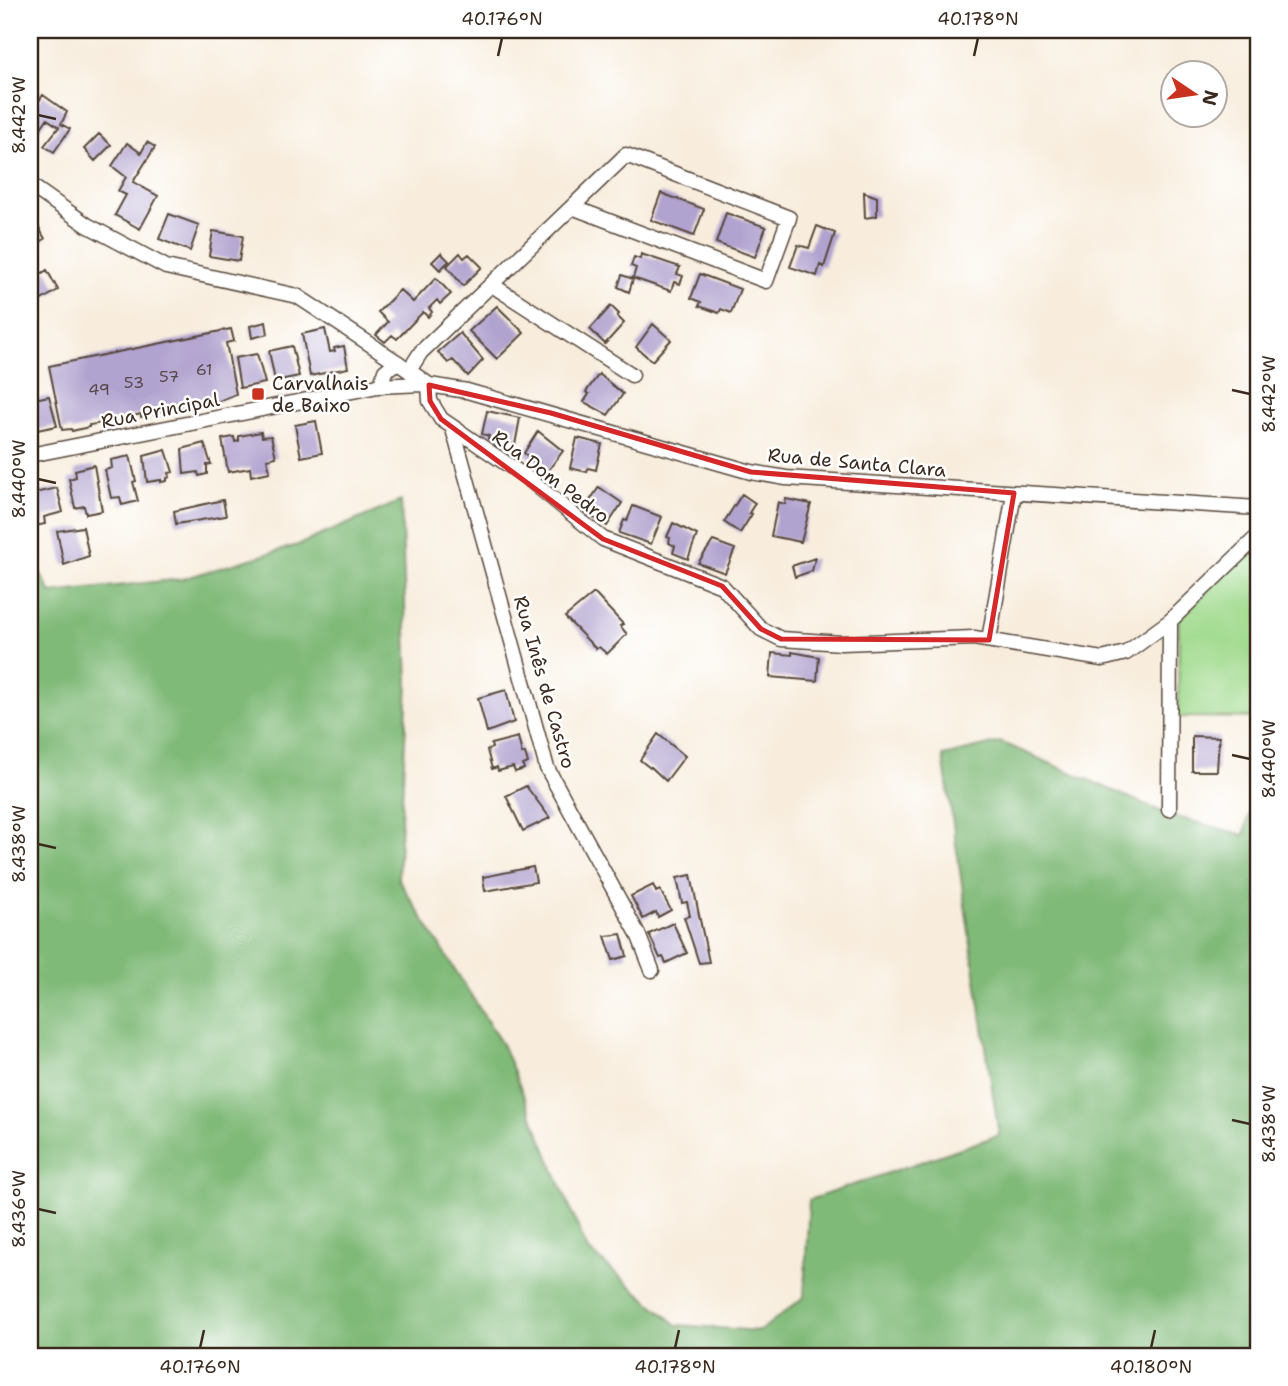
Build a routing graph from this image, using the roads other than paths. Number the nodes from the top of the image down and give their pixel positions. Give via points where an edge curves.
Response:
1 (30, 185) edge
2 (572, 207) junction
3 (492, 285) junction
4 (403, 365) junction
5 (632, 375) dead end
6 (381, 385) junction
7 (426, 385) junction
8 (453, 429) junction
9 (30, 455) edge
10 (1014, 493) junction
11 (1258, 508) edge
12 (1258, 536) edge
13 (1170, 621) junction
14 (989, 640) junction
15 (1169, 809) dead end
16 (652, 970) dead end

1 - 4 street via 87,225 166,267 297,296
2 - 2 street via 626,155 789,218 766,281
2 - 3 street
3 - 4 street
3 - 5 street
4 - 6 street via 385,371
4 - 7 street
6 - 7 street, Rua Principal
6 - 9 street, Rua Principal
7 - 8 street, Rua Dom Pedro via 432,408
7 - 10 street, Rua de Santa Clara via 467,391 751,472 827,482
8 - 14 street, Rua Dom Pedro via 526,477 603,539 722,586 761,629 781,639 842,643
8 - 16 street, Rua Inês de Castro via 547,768 638,934
10 - 11 street, Rua de Santa Clara
10 - 14 street
12 - 13 street, Rua Dom Pedro
13 - 14 street, Rua Dom Pedro via 1126,653 1102,659
13 - 15 street

